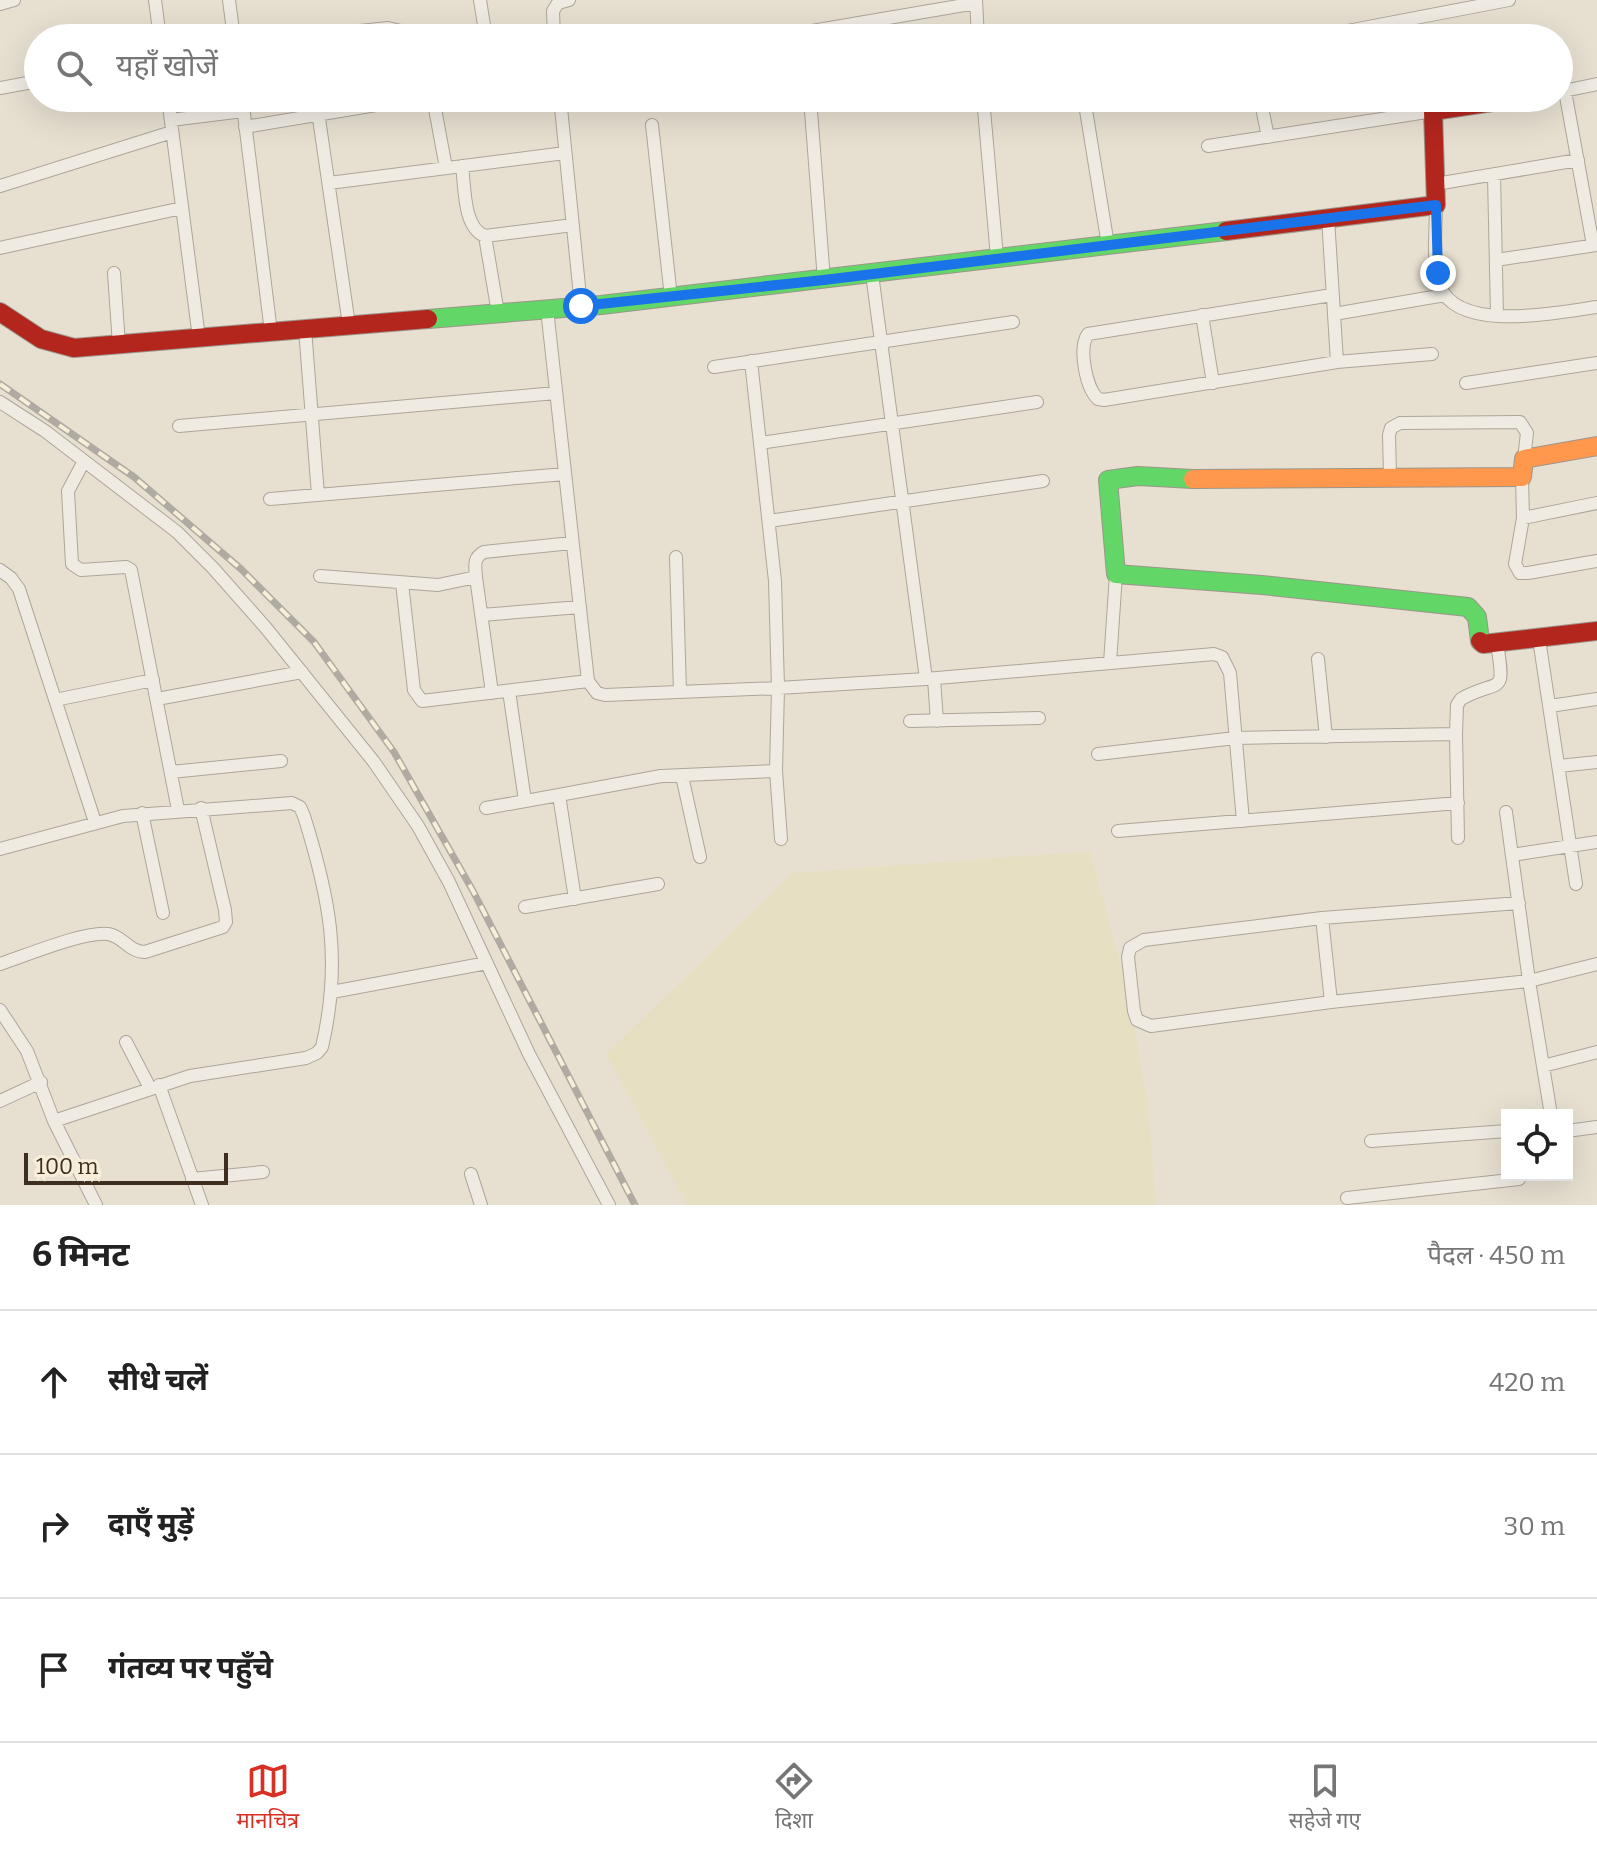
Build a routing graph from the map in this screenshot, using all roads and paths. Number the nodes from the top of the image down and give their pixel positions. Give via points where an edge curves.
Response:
1 (14, 0) edge
2 (155, 0) edge
3 (229, 0) edge
4 (480, 0) edge
5 (569, 0) edge
6 (1509, 0) edge
7 (976, 2) edge
8 (0, 4) edge
9 (158, 24) edge
10 (232, 24) edge
11 (484, 24) edge
12 (553, 24) edge
13 (863, 24) edge
14 (977, 24) edge
15 (1384, 24) edge
16 (24, 84) edge
17 (1597, 84) edge
18 (0, 88) edge
19 (1573, 89) edge
20 (170, 112) edge
21 (219, 112) edge
22 (243, 112) edge
23 (318, 112) edge
24 (336, 112) edge
25 (436, 112) edge
26 (561, 112) edge
27 (811, 112) edge
28 (984, 112) edge
29 (1086, 112) edge
30 (1263, 112) edge
31 (1427, 112) edge
32 (1433, 112) edge
33 (1567, 112) edge
34 (319, 115) junction
35 (652, 125) dead end
36 (172, 126) junction
37 (245, 127) junction
38 (1268, 137) junction
39 (1208, 146) dead end
40 (565, 153) junction
41 (1578, 160) junction
42 (462, 166) junction
43 (446, 168) junction
44 (1494, 175) junction
45 (329, 183) junction
46 (1436, 184) junction
47 (0, 186) edge
48 (1436, 205) junction
49 (182, 208) junction
50 (1328, 218) junction
51 (573, 225) junction
52 (485, 236) junction
53 (1108, 245) junction
54 (1595, 245) edge
55 (0, 248) edge
56 (997, 257) junction
57 (1496, 260) junction
58 (114, 273) dead end
59 (872, 274) junction
60 (824, 280) junction
61 (1332, 295) junction
62 (1445, 295) junction
63 (671, 297) junction
64 (581, 306) junction
65 (1597, 307) edge
66 (547, 309) junction
67 (0, 312) edge
68 (498, 313) junction
69 (1334, 314) junction
70 (1202, 315) junction
71 (1497, 316) junction
72 (1013, 322) dead end
73 (349, 325) junction
74 (305, 329) junction
75 (271, 332) junction
76 (199, 338) junction
77 (881, 342) junction
78 (119, 345) junction
79 (1432, 354) dead end
80 (751, 361) junction
81 (1337, 362) junction
82 (1597, 363) edge
83 (714, 367) dead end
84 (1213, 383) junction
85 (1466, 383) dead end
86 (556, 393) junction
87 (0, 402) edge
88 (1037, 402) dead end
89 (312, 415) junction
90 (892, 423) junction
91 (179, 426) dead end
92 (760, 443) junction
93 (1597, 446) edge
94 (84, 461) junction
95 (1523, 468) junction
96 (565, 474) junction
97 (1390, 476) junction
98 (1043, 481) dead end
99 (318, 495) junction
100 (270, 499) dead end
101 (902, 501) junction
102 (1597, 503) edge
103 (1523, 518) junction
104 (769, 521) junction
105 (572, 543) junction
106 (676, 557) dead end
107 (1597, 561) edge
108 (0, 570) edge
109 (1116, 574) junction
110 (320, 576) dead end
111 (476, 577) junction
112 (402, 583) junction
113 (580, 607) junction
114 (481, 615) junction
115 (1597, 631) edge
116 (1539, 639) junction
117 (1497, 643) junction
118 (1318, 659) dead end
119 (1110, 663) junction
120 (302, 672) junction
121 (930, 679) junction
122 (153, 680) junction
123 (588, 681) junction
124 (778, 688) junction
125 (509, 691) junction
126 (680, 692) junction
127 (492, 693) junction
128 (157, 699) junction
129 (1597, 699) edge
130 (55, 700) junction
131 (1550, 706) junction
132 (1039, 718) dead end
133 (910, 721) dead end
134 (937, 721) junction
135 (1456, 734) junction
136 (1326, 737) junction
137 (1235, 738) junction
138 (1098, 754) dead end
139 (281, 761) dead end
140 (1597, 762) edge
141 (1559, 766) junction
142 (776, 771) junction
143 (171, 772) junction
144 (682, 776) junction
145 (559, 795) junction
146 (525, 801) junction
147 (1458, 803) junction
148 (201, 808) junction
149 (486, 808) dead end
150 (178, 810) junction
151 (1506, 812) dead end
152 (142, 813) junction
153 (1243, 821) junction
154 (95, 822) junction
155 (1118, 831) dead end
156 (1458, 838) dead end
157 (781, 839) dead end
158 (1597, 842) edge
159 (1570, 846) junction
160 (0, 849) edge
161 (1512, 855) junction
162 (700, 857) dead end
163 (658, 884) dead end
164 (1576, 884) dead end
165 (575, 899) junction
166 (1519, 903) junction
167 (525, 907) dead end
168 (163, 913) dead end
169 (1322, 918) junction
170 (487, 963) junction
171 (0, 964) edge
172 (1597, 964) edge
173 (1529, 981) junction
174 (332, 992) junction
175 (1331, 1002) junction
176 (0, 1010) edge
177 (126, 1042) dead end
178 (1597, 1052) edge
179 (1543, 1066) junction
180 (41, 1082) junction
181 (155, 1086) junction
182 (0, 1101) edge
183 (1550, 1109) edge
184 (54, 1121) junction
185 (1597, 1127) edge
186 (1573, 1130) edge
187 (1501, 1131) edge
188 (1371, 1141) dead end
189 (263, 1172) dead end
190 (471, 1174) dead end
191 (192, 1179) junction
192 (1501, 1181) edge
193 (1421, 1189) junction
194 (1347, 1198) dead end
195 (96, 1205) edge
196 (202, 1205) edge
197 (481, 1205) edge
198 (609, 1205) edge
199 (1422, 1205) edge

1 - 8 street
2 - 9 street
3 - 10 street
4 - 11 street
5 - 12 street via 558,3
6 - 15 street
7 - 13 street
7 - 14 street
16 - 18 street
17 - 19 street
20 - 36 street
21 - 36 street
22 - 37 street
23 - 34 street
24 - 34 street
25 - 43 street
26 - 40 street
27 - 60 street
28 - 56 street
29 - 53 street
30 - 38 street
31 - 38 street
32 - 46 street
33 - 41 street
34 - 37 street
34 - 45 street
35 - 63 street
36 - 47 street
36 - 49 street
37 - 75 street
38 - 39 street
40 - 42 street
40 - 51 street
41 - 44 street
41 - 54 street
42 - 43 street
42 - 52 street via 471,223
43 - 45 street
44 - 46 street
44 - 57 street
45 - 73 street
46 - 48 street
48 - 50 street
48 - 62 street via 1438,273
49 - 55 street
49 - 76 street
50 - 53 street
50 - 61 street
51 - 52 street
51 - 64 street
52 - 68 street
53 - 56 street
54 - 57 street
56 - 59 street
57 - 71 street
58 - 78 street
59 - 60 street
59 - 77 street
60 - 63 street
61 - 69 street
61 - 70 street
62 - 69 street
62 - 71 street via 1469,310
63 - 64 street
64 - 66 street
65 - 71 street
66 - 68 street
66 - 86 street
67 - 78 street via 56,345
68 - 73 street
69 - 81 street
70 - 84 street
70 - 84 street via 1088,334 1083,346 1090,388 1098,399
72 - 77 street
73 - 74 street
74 - 75 street
74 - 89 street
75 - 76 street
76 - 78 street
77 - 80 street
77 - 90 street
79 - 81 street
80 - 83 street
80 - 92 street
81 - 84 street
82 - 85 street
86 - 89 street
86 - 96 street
87 - 94 street
88 - 90 street
89 - 91 street
89 - 99 street
90 - 92 street
90 - 101 street
92 - 104 street
93 - 95 street
94 - 120 street via 177,532
94 - 122 street via 68,491 72,564 81,570 131,570
95 - 97 street
95 - 97 street via 1527,433 1520,422 1400,423 1389,435
95 - 103 street
96 - 99 street
96 - 105 street
97 - 109 street via 1114,477 1107,487
98 - 101 street
99 - 100 street
101 - 104 street
101 - 121 street
102 - 103 street
103 - 107 street via 1515,564 1520,573
104 - 124 street
105 - 111 street via 484,552 474,562
105 - 113 street
106 - 126 street
108 - 130 street via 19,589
109 - 117 street via 1468,607 1478,616 1478,640
109 - 119 street
110 - 112 street
111 - 112 street via 438,585
111 - 114 street
112 - 127 street via 417,697 429,702
113 - 114 street
113 - 123 street
114 - 127 street
115 - 116 street
116 - 117 street
116 - 131 street
117 - 135 street via 1501,680 1461,699
118 - 136 street
119 - 121 street
119 - 137 street via 1222,657 1230,673
120 - 128 street
120 - 170 street via 418,826
121 - 124 street
121 - 134 street
122 - 128 street
122 - 130 street
123 - 125 street
123 - 126 street via 591,689 605,695
124 - 126 street
124 - 142 street
125 - 127 street
125 - 146 street
128 - 143 street
129 - 131 street
130 - 154 street
131 - 141 street
132 - 134 street
133 - 134 street
135 - 136 street
135 - 147 street
136 - 137 street
137 - 138 street
137 - 153 street
139 - 143 street
140 - 141 street
141 - 159 street
142 - 144 street
142 - 157 street
143 - 150 street
144 - 145 street
144 - 162 street
145 - 146 street
145 - 165 street
146 - 149 street
147 - 153 street
147 - 156 street
148 - 150 street
148 - 171 street via 225,910 223,927 145,952 132,950 117,936 93,934
148 - 174 street via 285,802 300,807 326,893
150 - 152 street
151 - 161 street
152 - 154 street
152 - 168 street
153 - 155 street
154 - 160 street
158 - 159 street
159 - 161 street
159 - 164 street
161 - 166 street
163 - 165 street
165 - 167 street
166 - 169 street
166 - 173 street
169 - 175 street
169 - 175 street via 1144,940 1130,948 1128,957 1134,1011 1143,1025
170 - 174 street
170 - 198 street
172 - 173 street
173 - 175 street
173 - 179 street
174 - 181 street via 317,1053
176 - 180 street
177 - 181 street
178 - 179 street
179 - 183 street
180 - 182 street
180 - 184 street
181 - 184 street
181 - 191 street
184 - 195 street
185 - 186 street
187 - 188 street
189 - 191 street
190 - 197 street
191 - 196 street
192 - 193 street
193 - 194 street
193 - 199 street

